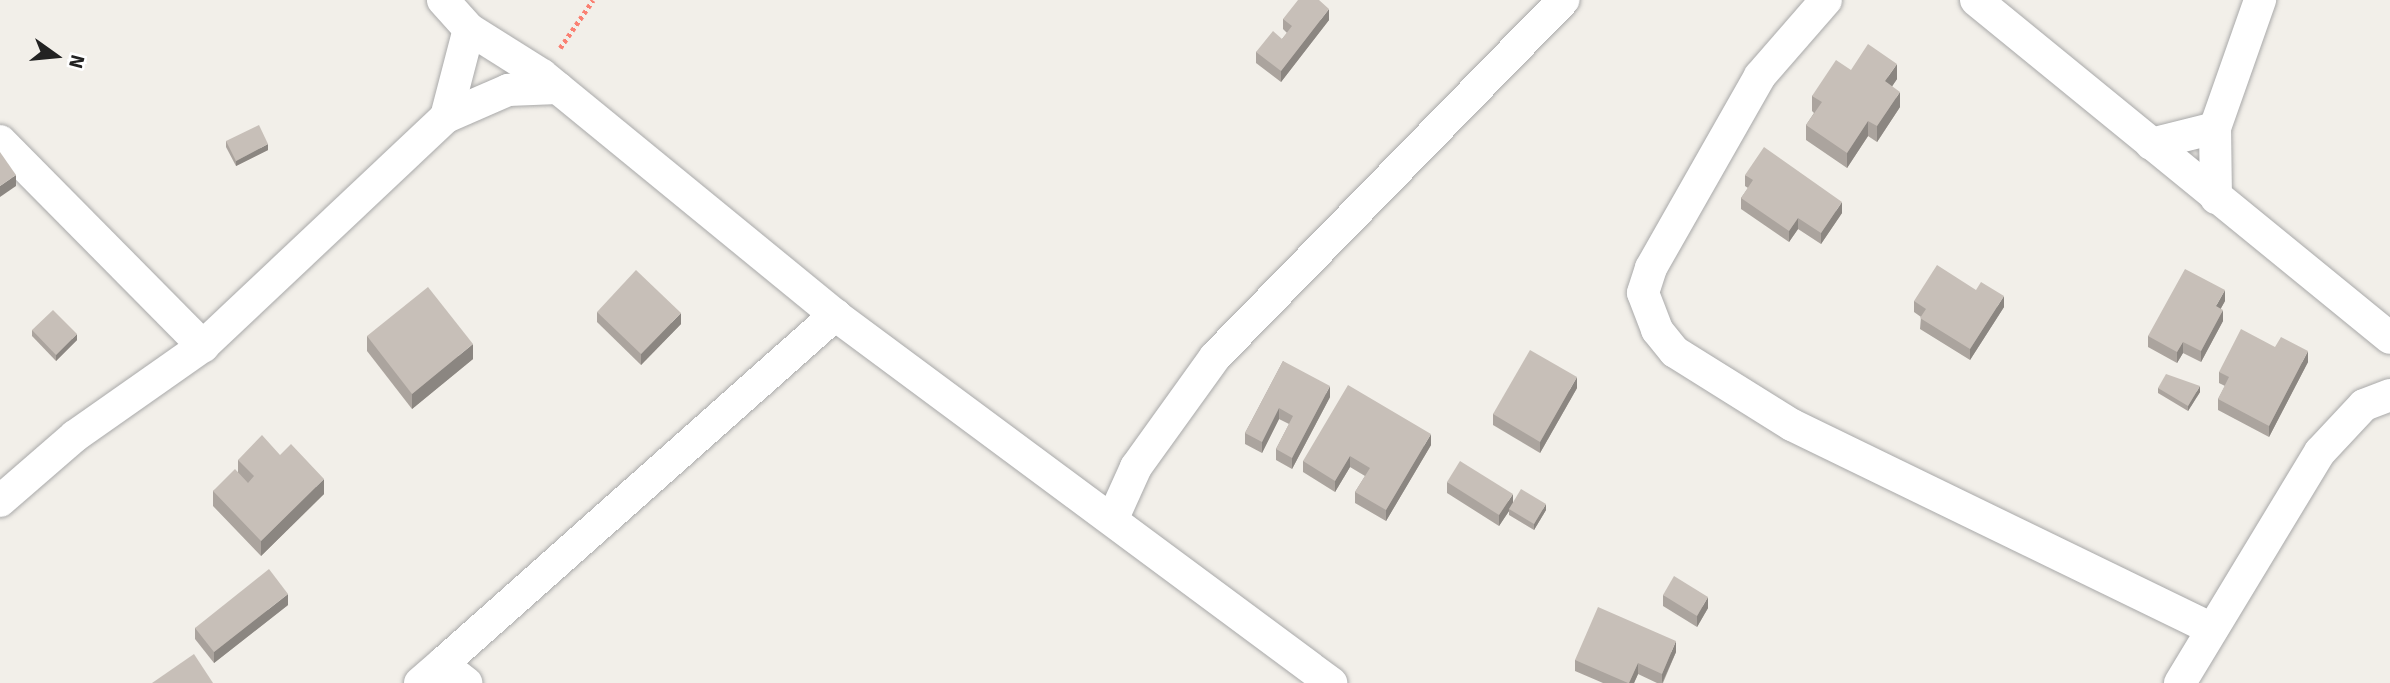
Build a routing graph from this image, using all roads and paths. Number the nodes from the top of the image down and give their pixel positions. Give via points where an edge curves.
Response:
1 (443, 0) edge
2 (593, 0) edge
3 (1826, 0) edge
4 (1976, 0) edge
5 (2260, 0) edge
6 (1552, 2) edge
7 (469, 29) junction
8 (550, 81) junction
9 (446, 117) junction
10 (2215, 128) junction
11 (0, 141) edge
12 (2151, 144) junction
13 (2216, 198) junction
14 (835, 315) junction
15 (2390, 338) edge
16 (203, 346) junction
17 (2390, 395) edge
18 (0, 501) edge
19 (1113, 519) junction
20 (2212, 629) junction
21 (431, 673) edge
22 (466, 683) edge
23 (1331, 683) edge
24 (2180, 683) edge

1 - 7 street
2 - 8 path
3 - 20 street via 1760,76 1651,268 1643,293 1657,330 1675,352 1792,425
4 - 12 street
5 - 10 street
6 - 19 street via 1215,357 1136,467
7 - 8 street
7 - 9 street
8 - 9 street via 508,90
8 - 14 street
9 - 16 street
10 - 12 street
10 - 13 street
11 - 16 street
12 - 13 street
13 - 15 street
14 - 19 street
14 - 21 street
16 - 18 street via 75,436
17 - 20 street via 2364,405 2320,452
19 - 23 street
20 - 24 street
21 - 22 street

